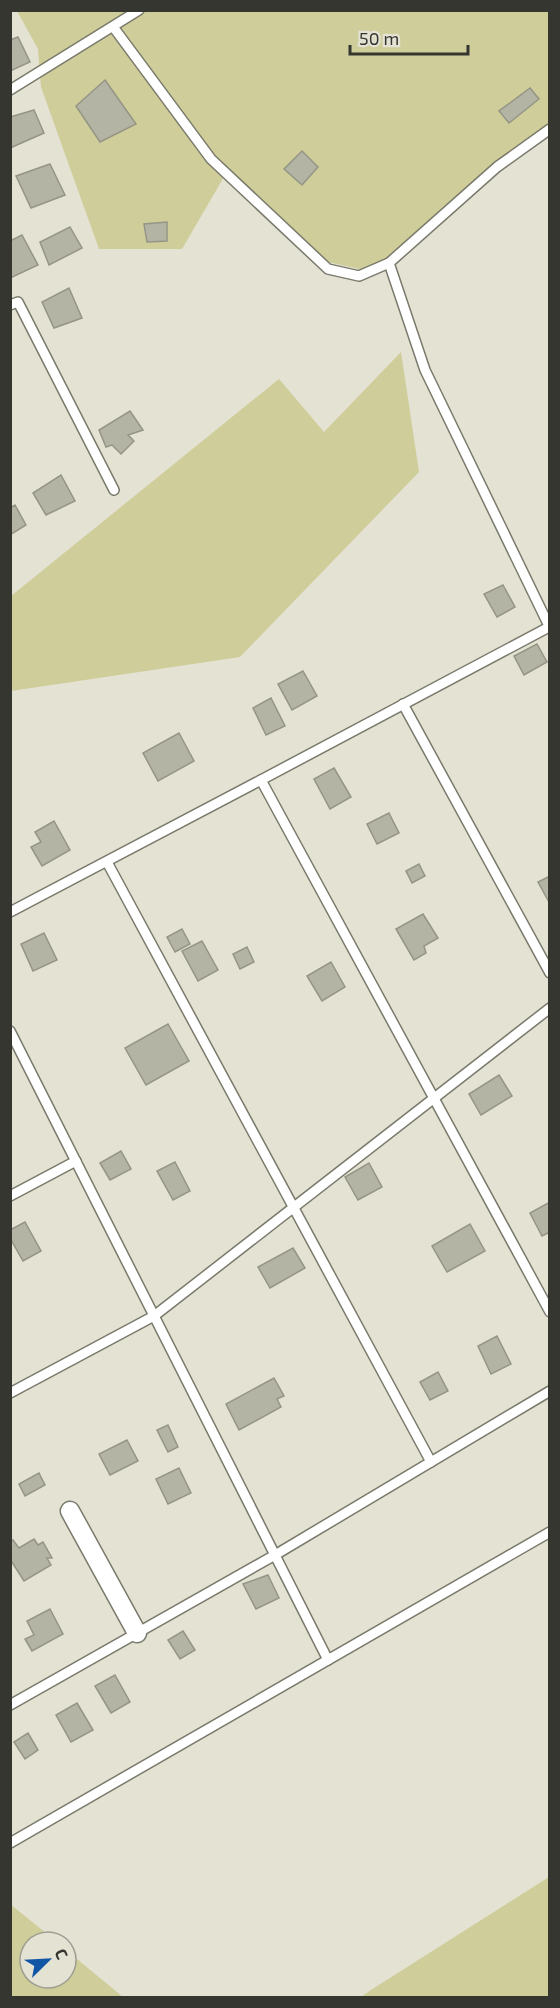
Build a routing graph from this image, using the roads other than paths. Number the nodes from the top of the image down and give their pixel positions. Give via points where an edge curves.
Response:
1 (139, 10) edge
2 (114, 28) junction
3 (10, 90) edge
4 (549, 129) edge
5 (389, 263) junction
6 (10, 305) edge
7 (114, 490) dead end
8 (549, 627) edge
9 (403, 704) junction
10 (261, 780) junction
11 (107, 861) junction
12 (10, 912) edge
13 (549, 973) edge
14 (549, 1008) edge
15 (10, 1031) edge
16 (434, 1100) junction
17 (76, 1161) junction
18 (10, 1196) edge
19 (293, 1209) junction
20 (549, 1312) edge
21 (154, 1316) junction
22 (549, 1391) edge
23 (10, 1393) edge
24 (431, 1462) junction
25 (70, 1511) dead end
26 (549, 1532) edge
27 (275, 1555) junction
28 (137, 1633) junction
29 (328, 1660) junction
30 (10, 1706) edge
31 (10, 1843) edge

1 - 2 lane
2 - 3 lane
2 - 5 lane via 211,159 328,269 359,276
4 - 5 lane via 497,167
5 - 8 lane via 425,370
6 - 7 lane via 18,302
8 - 9 lane
9 - 10 lane
9 - 13 lane
10 - 11 lane
10 - 16 lane
11 - 12 lane
11 - 19 lane
14 - 16 lane
15 - 17 lane
16 - 19 lane
16 - 20 lane
17 - 18 lane
17 - 21 lane
19 - 21 lane
19 - 24 lane
21 - 23 lane
21 - 27 lane
22 - 24 lane
24 - 27 lane
25 - 28 street
26 - 29 lane
27 - 28 lane
27 - 29 lane
28 - 30 lane
29 - 31 lane

